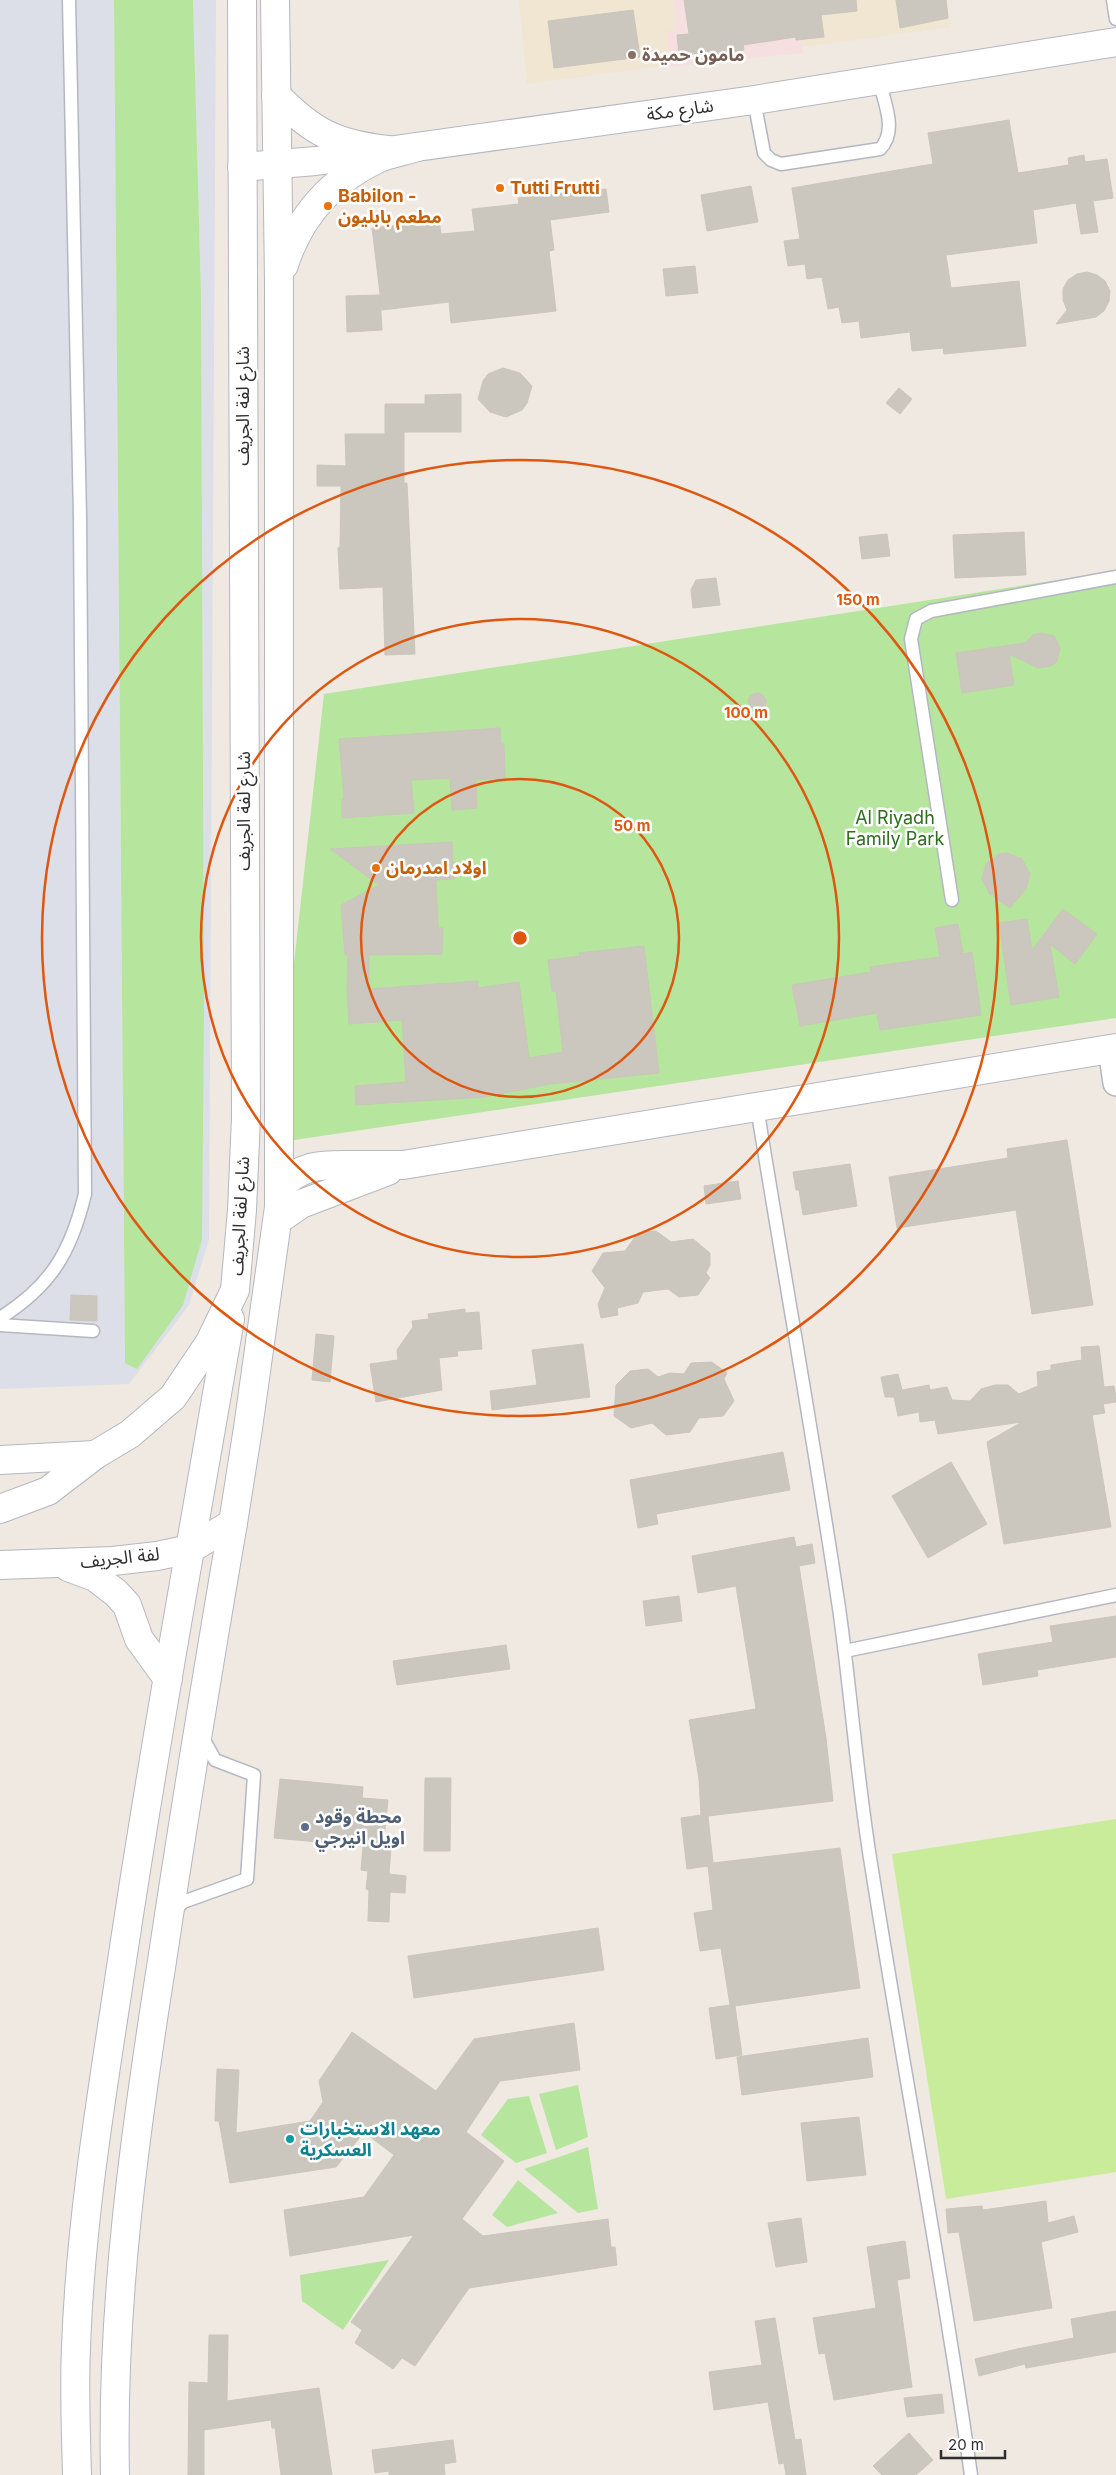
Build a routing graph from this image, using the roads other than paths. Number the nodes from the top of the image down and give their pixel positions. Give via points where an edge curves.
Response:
1 (69, 0) edge
2 (242, 0) edge
3 (275, 0) edge
4 (1113, 0) edge
5 (1116, 19) edge
6 (1116, 42) edge
7 (879, 80) junction
8 (276, 96) junction
9 (754, 100) junction
10 (417, 147) junction
11 (388, 150) junction
12 (278, 164) junction
13 (242, 167) junction
14 (279, 281) junction
15 (1116, 578) edge
16 (952, 900) dead end
17 (1114, 1049) edge
18 (1116, 1083) edge
19 (757, 1107) junction
20 (403, 1165) junction
21 (279, 1188) junction
22 (278, 1220) junction
23 (235, 1290) junction
24 (0, 1318) edge
25 (0, 1325) edge
26 (93, 1331) dead end
27 (95, 1455) junction
28 (0, 1460) edge
29 (0, 1508) edge
30 (232, 1523) junction
31 (190, 1549) junction
32 (60, 1564) junction
33 (0, 1565) edge
34 (1116, 1595) edge
35 (845, 1651) junction
36 (168, 1679) junction
37 (198, 1730) junction
38 (169, 1916) junction
39 (76, 2345) junction
40 (115, 2348) junction
41 (77, 2475) edge
42 (115, 2475) edge
43 (971, 2475) edge

1 - 24 lane via 80,516 85,1194 78,1224 54,1272 35,1294
2 - 13 main road, شارع لفة الجريف
3 - 8 main road, شارع لفة الجريف
4 - 5 lane
6 - 7 main road, شارع مكة
7 - 9 main road, شارع مكة
7 - 9 lane via 890,130 887,142 880,149 781,164 770,160 764,153
8 - 11 main road via 298,118 326,136 356,146
8 - 12 main road, شارع لفة الجريف
9 - 10 main road, شارع مكة
10 - 11 main road, شارع مكة
10 - 14 main road via 377,159 342,179 324,196 312,208 291,242
11 - 12 main road, شارع مكة
12 - 13 main road, شارع مكة
12 - 14 main road, شارع لفة الجريف
13 - 23 main road, شارع لفة الجريف via 246,1117
14 - 21 main road, شارع لفة الجريف
15 - 16 lane via 931,611 916,619 911,639
17 - 18 street
17 - 19 main road
19 - 20 main road
19 - 35 lane via 816,1455
20 - 21 main road via 323,1164 306,1168
20 - 22 main road via 301,1204
21 - 22 main road, شارع لفة الجريف
22 - 30 main road, شارع لفة الجريف
23 - 27 main road, شارع لفة الجريف via 210,1342 173,1397 130,1434
23 - 31 main road
25 - 26 lane
27 - 28 main road
27 - 29 main road, شارع لفة الجريف via 48,1491
30 - 31 main road, لفة الجريف
30 - 37 main road, شارع لفة الجريف
31 - 32 main road, لفة الجريف via 113,1561
31 - 36 main road
32 - 33 main road, لفة الجريف
32 - 36 main road via 95,1577 116,1593 126,1605 139,1639
34 - 35 lane
35 - 43 lane via 870,1860 951,2333
36 - 39 main road via 103,2076
37 - 38 main road, شارع لفة الجريف
37 - 38 lane via 215,1760 254,1775 247,1879 183,1902
38 - 40 main road, شارع لفة الجريف via 134,2152
39 - 40 main road
39 - 41 main road
40 - 42 main road, شارع لفة الجريف

